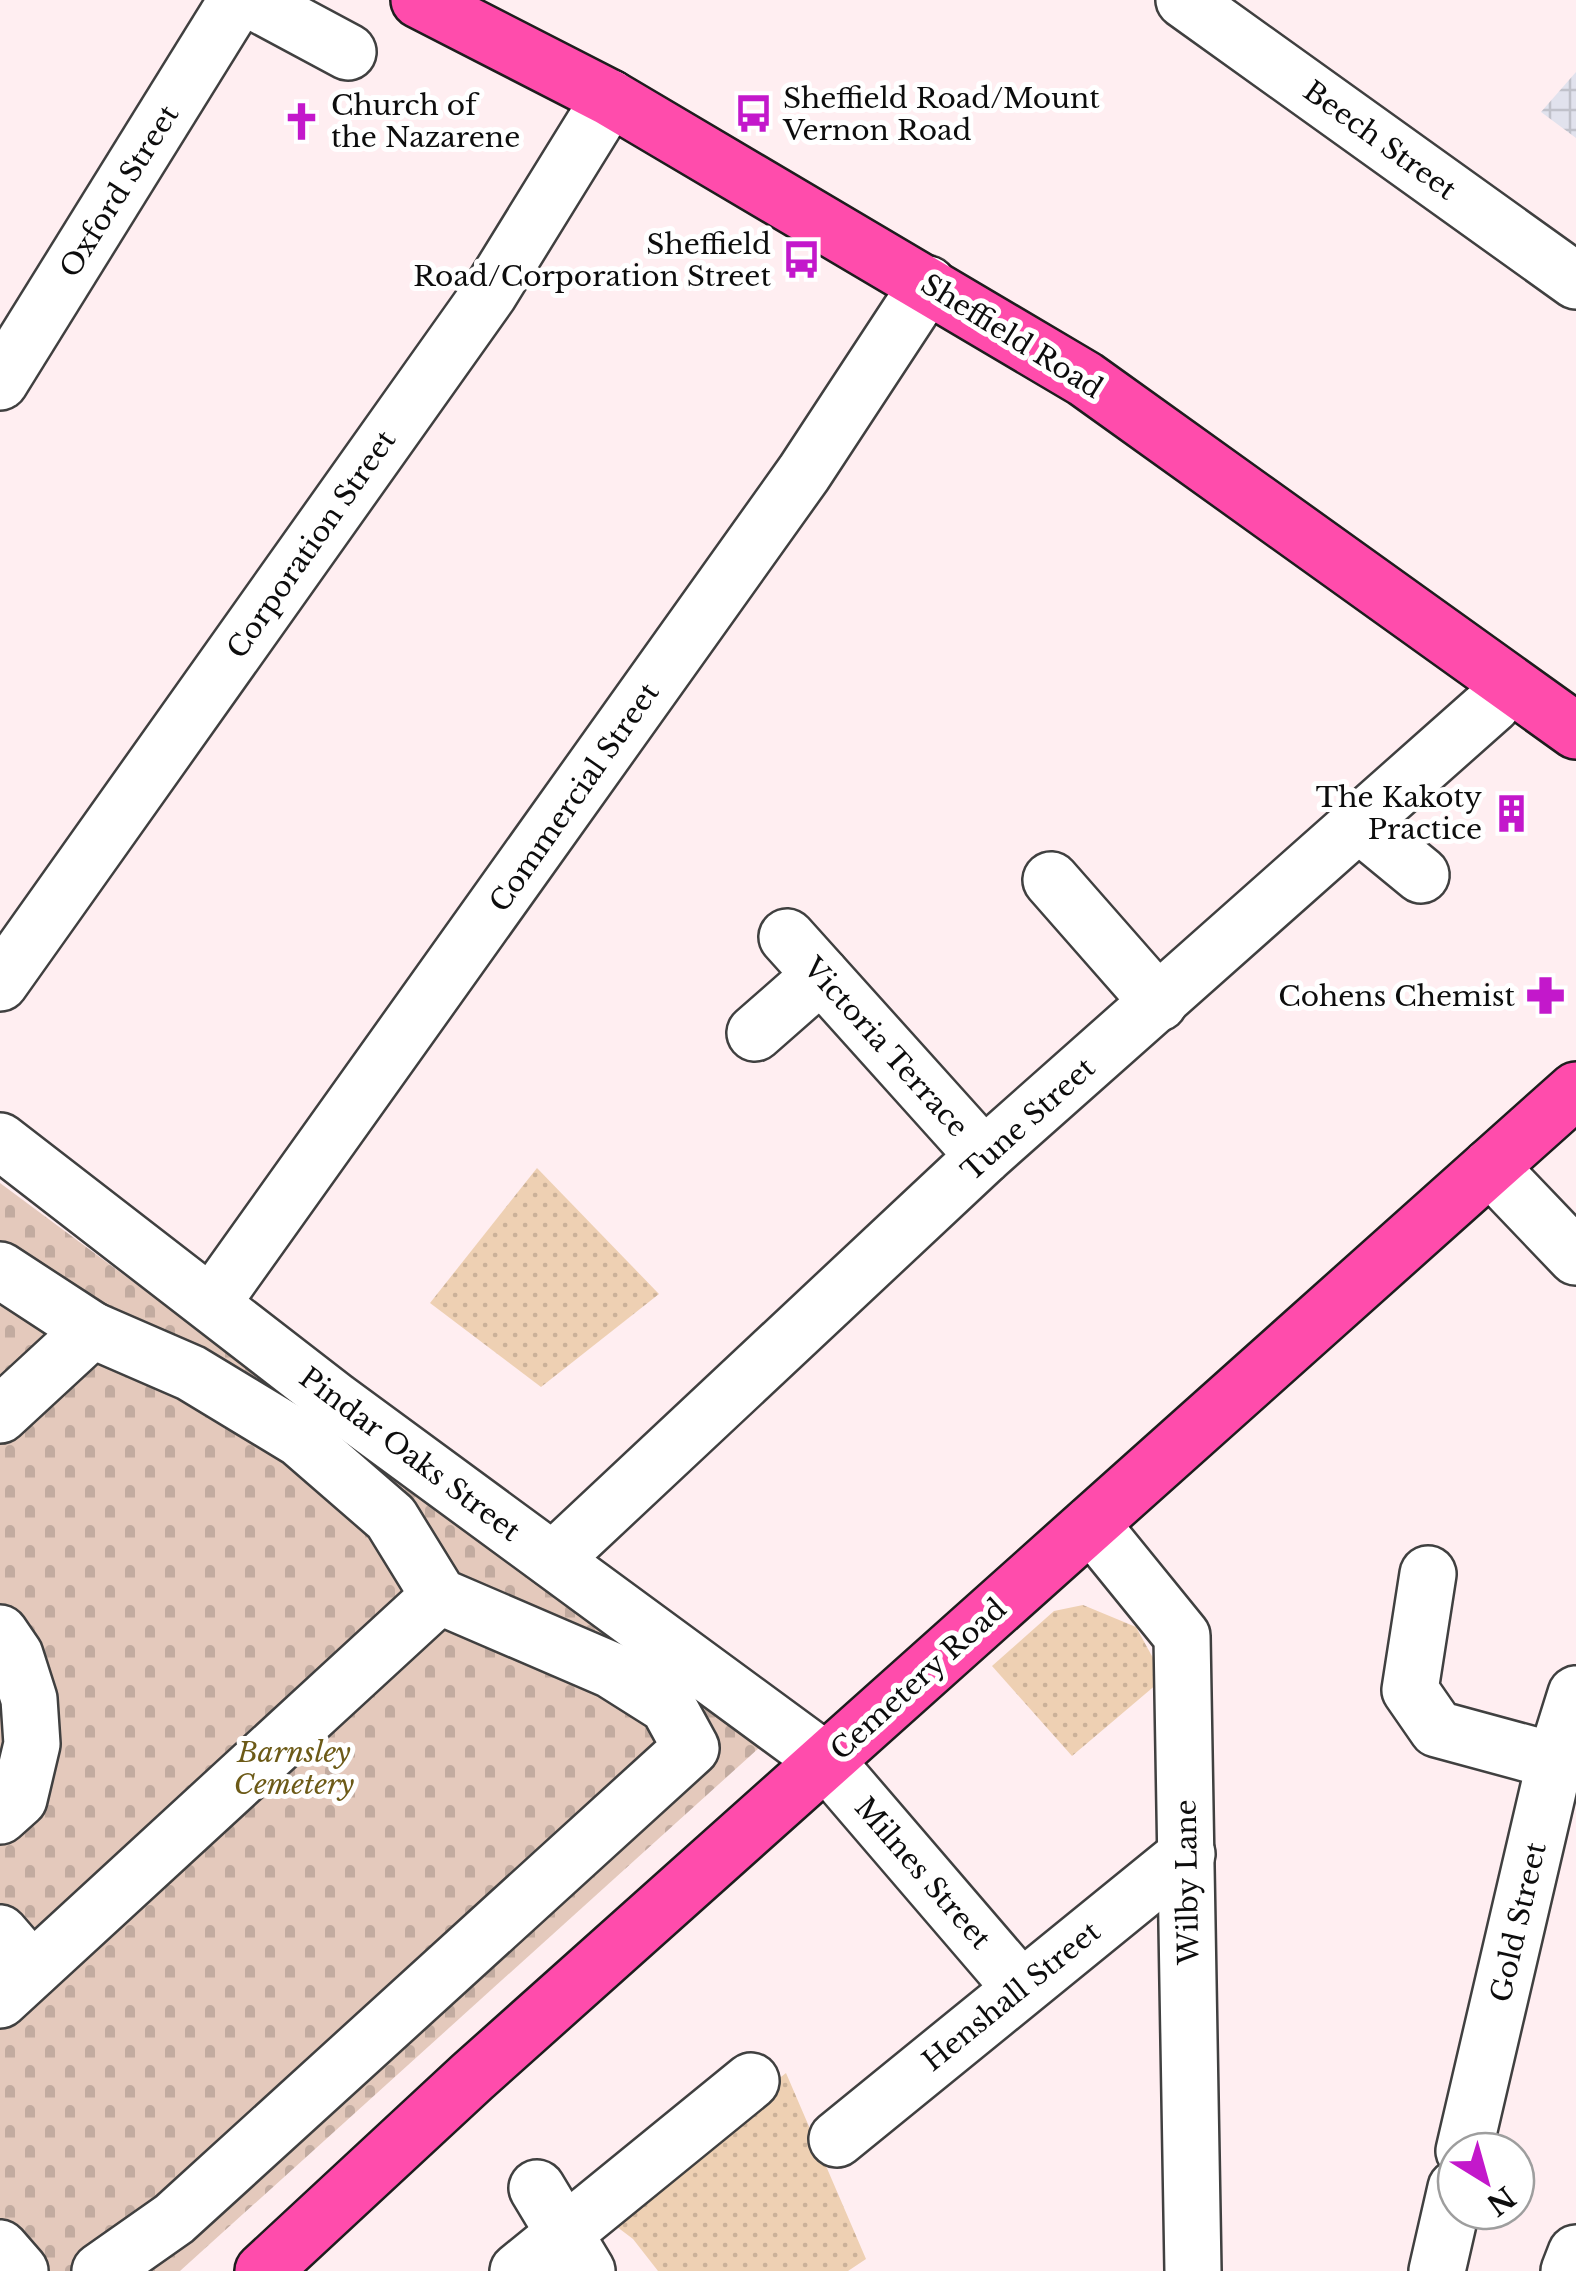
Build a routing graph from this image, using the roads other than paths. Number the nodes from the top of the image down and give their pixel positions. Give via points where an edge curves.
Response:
1 (237, 0) edge
2 (251, 0) edge
3 (419, 0) edge
4 (1184, 0) edge
5 (348, 52) dead end
6 (610, 98) junction
7 (1571, 269) edge
8 (928, 284) junction
9 (0, 382) edge
10 (1508, 684) junction
11 (1574, 729) edge
12 (1359, 824) junction
13 (1421, 876) dead end
14 (1051, 880) dead end
15 (0, 982) edge
16 (1159, 1002) junction
17 (755, 1034) dead end
18 (1576, 1090) edge
19 (0, 1142) edge
20 (984, 1156) junction
21 (1490, 1167) junction
22 (1576, 1257) edge
23 (0, 1270) edge
24 (212, 1303) junction
25 (92, 1330) junction
26 (0, 1415) edge
27 (1090, 1524) junction
28 (554, 1560) junction
29 (1428, 1574) dead end
30 (439, 1596) junction
31 (0, 1633) edge
32 (1576, 1694) edge
33 (826, 1761) junction
34 (1555, 1761) junction
35 (0, 1816) edge
36 (1186, 1854) junction
37 (11, 1968) edge
38 (1020, 1986) junction
39 (750, 2082) dead end
40 (1469, 2131) edge
41 (837, 2138) dead end
42 (562, 2230) edge
43 (1446, 2231) edge
44 (0, 2248) edge
45 (1576, 2253) edge
46 (20, 2271) edge
47 (100, 2271) edge
48 (262, 2271) edge
49 (518, 2271) edge
50 (1193, 2271) edge
51 (1437, 2271) edge
52 (1569, 2271) edge

1 - 9 street, Oxford Street
2 - 5 street
3 - 6 highway, Sheffield Road
4 - 7 street, Beech Street
6 - 8 highway, Sheffield Road
6 - 15 street, Corporation Street via 489,294
8 - 10 highway, Sheffield Road via 1086,379
8 - 24 street, Commercial Street via 804,472
10 - 11 highway, Sheffield Road
10 - 12 street, Tune Street
12 - 13 street
12 - 16 street, Tune Street
14 - 16 street
16 - 20 street, Tune Street
17 - 20 street, Victoria Terrace via 804,956
18 - 21 highway, Cemetery Road
19 - 24 street, Pindar Oaks Street
20 - 28 street, Tune Street
21 - 22 street
21 - 27 highway, Cemetery Road
23 - 25 street
24 - 28 street, Pindar Oaks Street
25 - 26 street
25 - 30 street via 191,1373 300,1439 391,1518
27 - 33 highway, Cemetery Road
27 - 36 street, Wilby Lane via 1182,1636
28 - 33 street, Pindar Oaks Street
29 - 34 street via 1410,1690 1437,1729
30 - 37 street
30 - 47 street via 611,1670 668,1706 691,1748 174,2219
31 - 35 street via 29,1699 32,1744 19,1799
32 - 34 street, Gold Street
33 - 38 street, Milnes Street
33 - 48 highway, Cemetery Road
34 - 40 street, Gold Street
36 - 38 street, Henshall Street
36 - 50 street, Wilby Lane
38 - 41 street, Henshall Street
39 - 42 street
42 - 49 street
43 - 51 street
44 - 46 street
45 - 52 street

